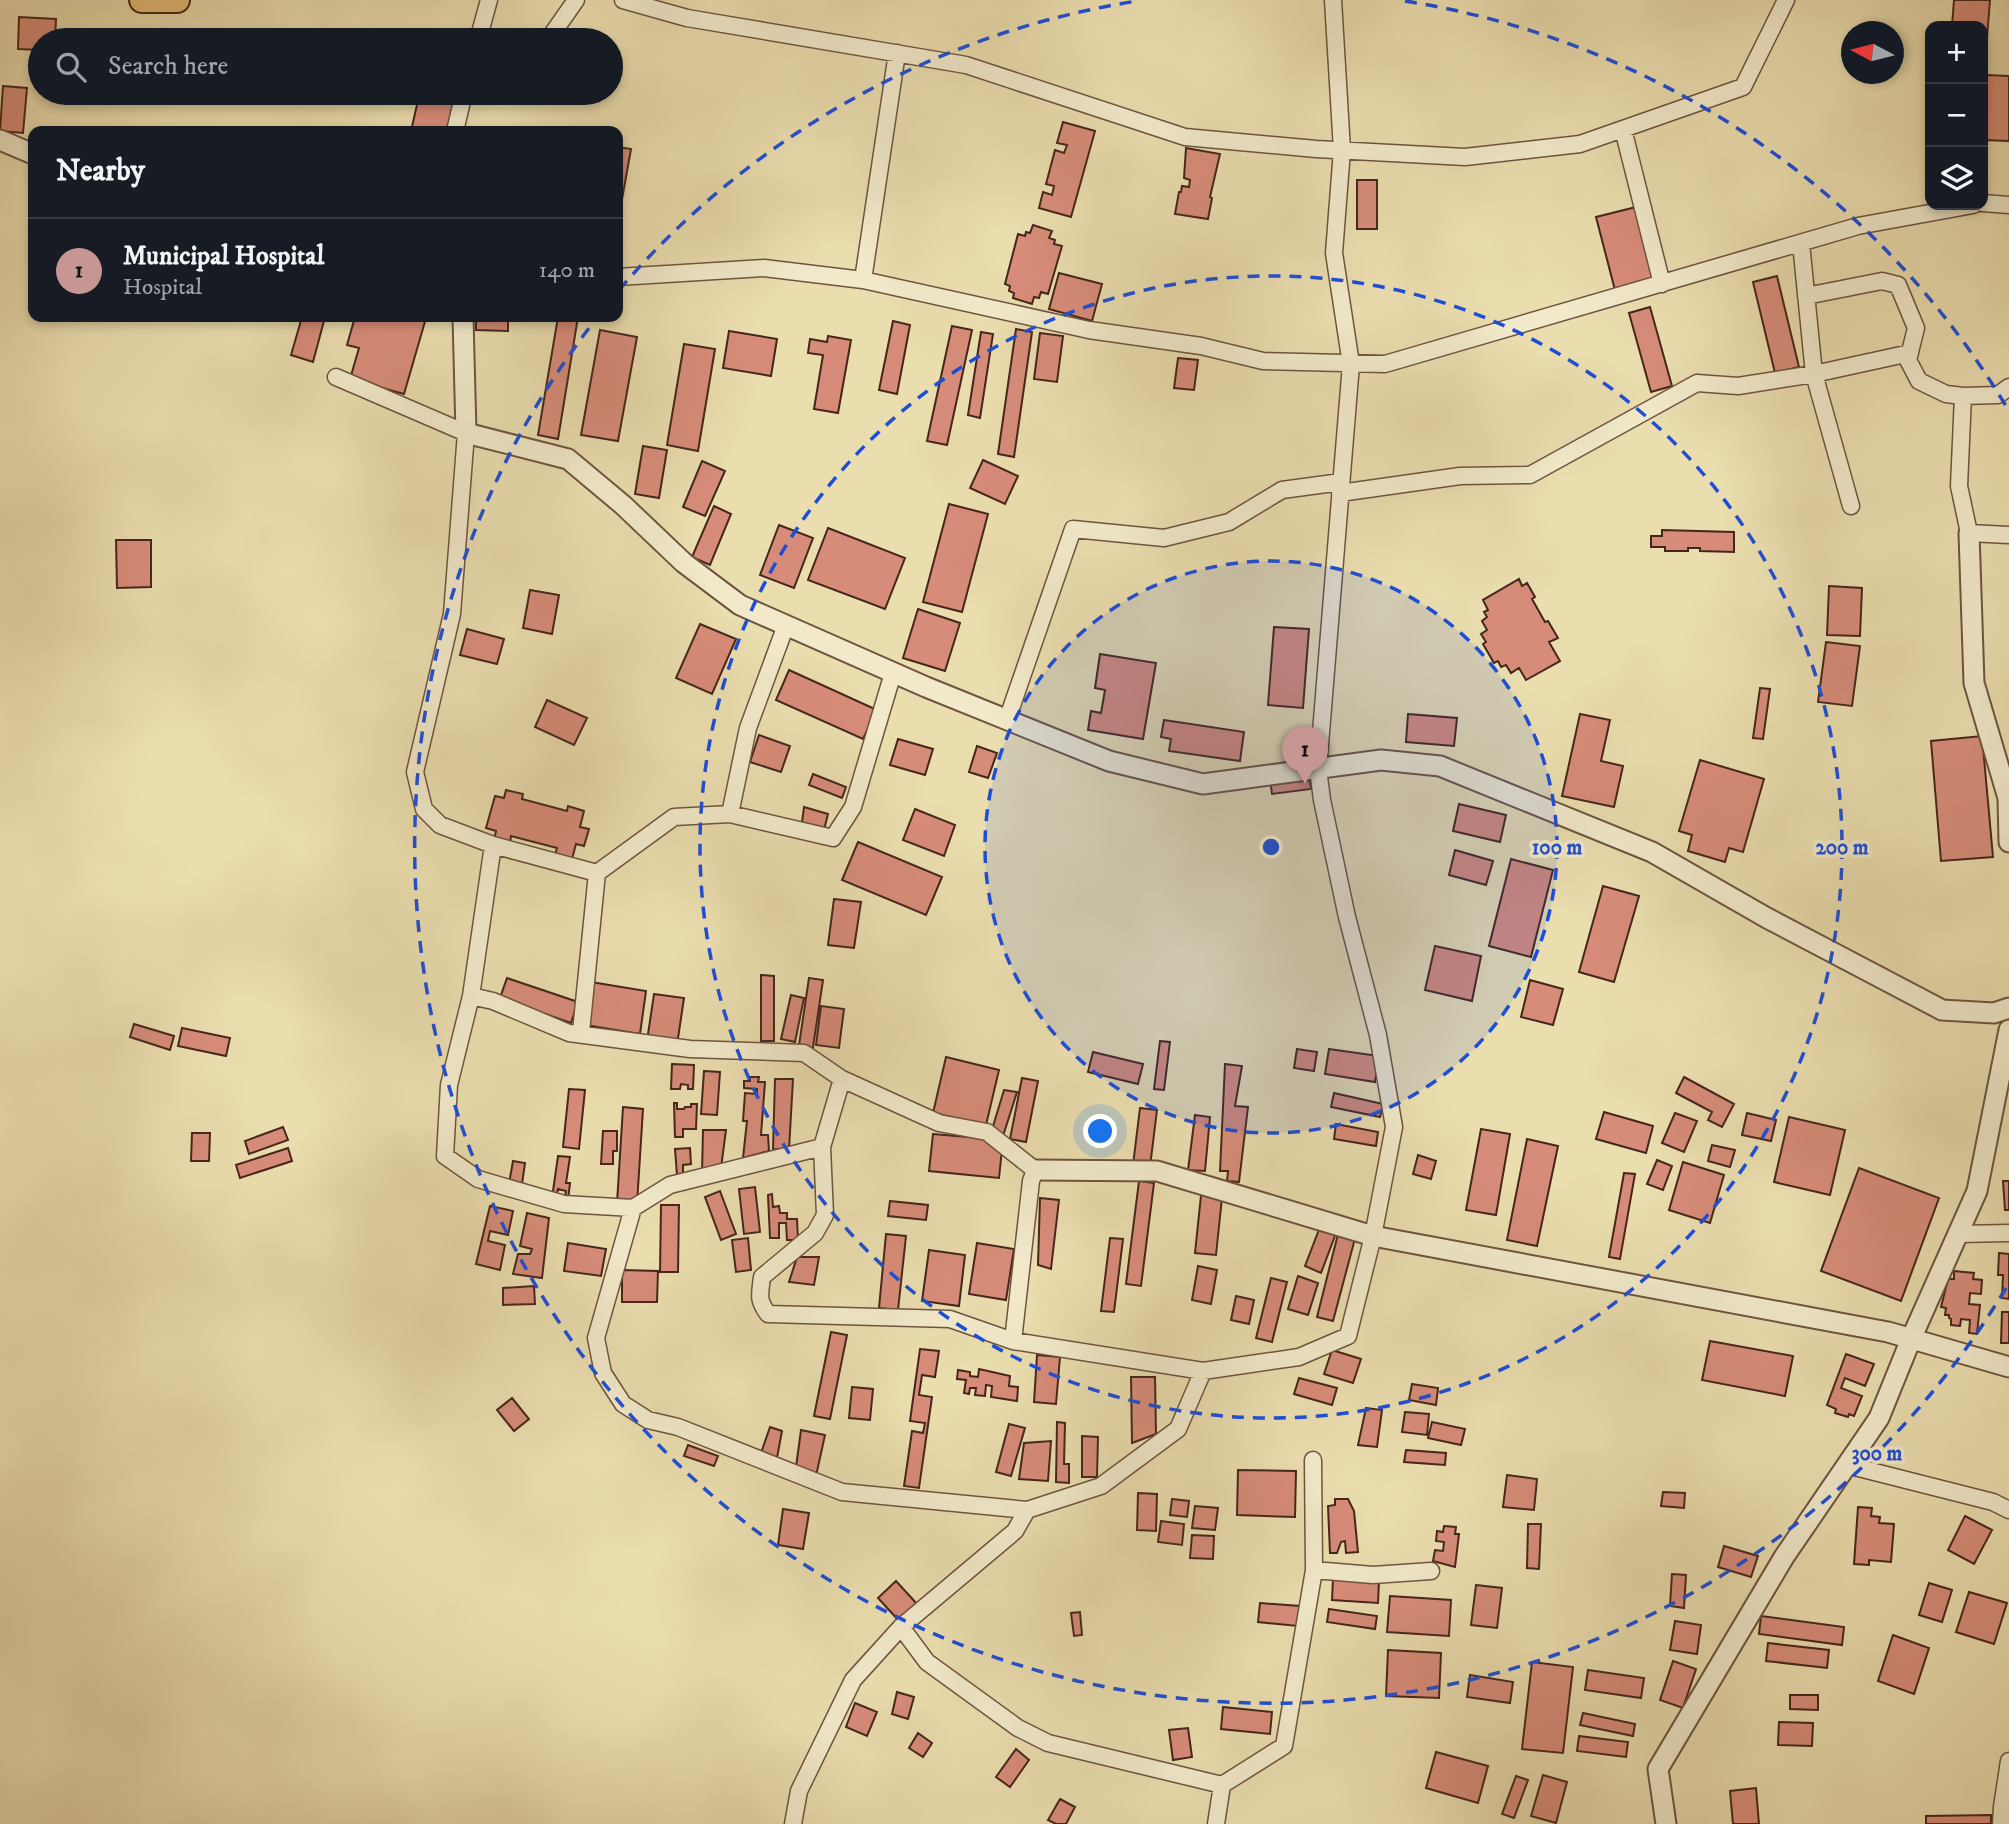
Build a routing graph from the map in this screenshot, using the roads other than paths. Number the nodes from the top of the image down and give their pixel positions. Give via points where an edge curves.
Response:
1 (142, 0) edge
2 (177, 0) edge
3 (489, 0) edge
4 (576, 0) edge
5 (623, 0) edge
6 (1333, 0) edge
7 (1786, 0) edge
8 (481, 28) edge
9 (556, 28) edge
10 (897, 53) junction
11 (461, 105) edge
12 (456, 126) edge
13 (1623, 129) junction
14 (0, 140) edge
15 (1342, 150) junction
16 (28, 152) edge
17 (1988, 203) edge
18 (2009, 205) edge
19 (1946, 210) edge
20 (1801, 243) junction
21 (623, 277) edge
22 (863, 280) junction
23 (1662, 284) junction
24 (1807, 296) junction
25 (463, 322) edge
26 (1910, 353) junction
27 (1351, 364) junction
28 (1814, 374) junction
29 (336, 377) dead end
30 (2009, 387) edge
31 (1963, 396) junction
32 (466, 433) junction
33 (1340, 487) junction
34 (1850, 506) dead end
35 (1969, 533) junction
36 (2009, 535) edge
37 (786, 625) junction
38 (893, 673) junction
39 (1007, 720) junction
40 (1318, 769) junction
41 (730, 814) junction
42 (2009, 842) edge
43 (493, 845) junction
44 (597, 873) junction
45 (471, 996) junction
46 (2009, 1008) edge
47 (2009, 1030) edge
48 (580, 1032) junction
49 (842, 1079) junction
50 (822, 1147) junction
51 (1035, 1170) junction
52 (633, 1208) junction
53 (2009, 1233) edge
54 (1958, 1234) junction
55 (1373, 1236) junction
56 (1911, 1339) junction
57 (1013, 1341) junction
58 (2009, 1367) edge
59 (1203, 1371) junction
60 (1313, 1460) dead end
61 (1847, 1465) junction
62 (1027, 1510) junction
63 (2009, 1510) edge
64 (1314, 1570) junction
65 (1431, 1571) dead end
66 (901, 1627) junction
67 (2009, 1761) edge
68 (1222, 1785) junction
69 (793, 1824) edge
70 (1216, 1824) edge
71 (1666, 1824) edge
72 (2001, 1824) edge

1 - 2 main road
3 - 8 street
4 - 9 street
5 - 10 street via 687,18
6 - 15 street
7 - 13 street via 1743,87
10 - 15 street via 966,65 1185,137
10 - 22 street
11 - 12 street
13 - 15 street via 1580,144 1465,157
13 - 23 street
14 - 16 street
15 - 27 street via 1334,253
17 - 18 street
19 - 20 street via 1858,226
20 - 23 street
20 - 24 street
21 - 22 street via 765,268
22 - 27 street via 1089,330 1201,346 1263,361
23 - 27 street via 1385,364
24 - 26 street via 1882,281 1898,285 1916,328
24 - 28 street
25 - 32 street
26 - 28 street
26 - 31 street via 1908,360 1919,381
27 - 33 street
28 - 33 street via 1738,386 1697,383 1530,475
28 - 34 street
29 - 32 street
30 - 31 street via 1998,395
31 - 35 street via 1959,486
32 - 37 street via 568,459 684,563 740,605
32 - 43 street via 452,614 415,772 424,809 440,825
33 - 39 street via 1282,490 1229,522 1164,538 1073,529
33 - 40 street
35 - 36 street
35 - 42 street via 1974,683 2008,798
37 - 38 street
37 - 41 street via 748,728
38 - 39 street
38 - 41 street via 853,807 833,838
39 - 40 street via 1109,761 1203,784
40 - 46 street via 1381,760 1440,766 1652,852 1942,1010 1994,1013
40 - 55 street via 1394,1127
41 - 44 street via 674,817
43 - 44 street
43 - 45 street
44 - 48 street
45 - 48 street
45 - 52 street via 449,1085 445,1156 478,1179 564,1204
47 - 54 street via 1977,1191
48 - 49 street via 690,1049 804,1053
49 - 50 street
49 - 51 street via 939,1123 987,1132
50 - 52 street via 670,1185
50 - 57 street via 825,1215 815,1233 762,1277 759,1300 768,1314 950,1319
51 - 55 street via 1157,1171
51 - 57 street
52 - 62 street via 596,1338 603,1373 623,1404 648,1420 678,1427 842,1492
53 - 54 street
54 - 56 street
55 - 56 street
55 - 59 street via 1348,1336 1299,1357
56 - 58 street
56 - 61 street via 1879,1418
57 - 59 street
59 - 62 street via 1178,1429 1101,1486
60 - 64 street
61 - 63 street
61 - 71 street via 1784,1558 1658,1769
62 - 66 street via 1015,1531
64 - 65 street via 1373,1575
64 - 68 street via 1284,1746
66 - 68 street via 927,1662 1018,1728 1048,1743
66 - 69 street via 853,1680 799,1791
67 - 72 street
68 - 70 street

